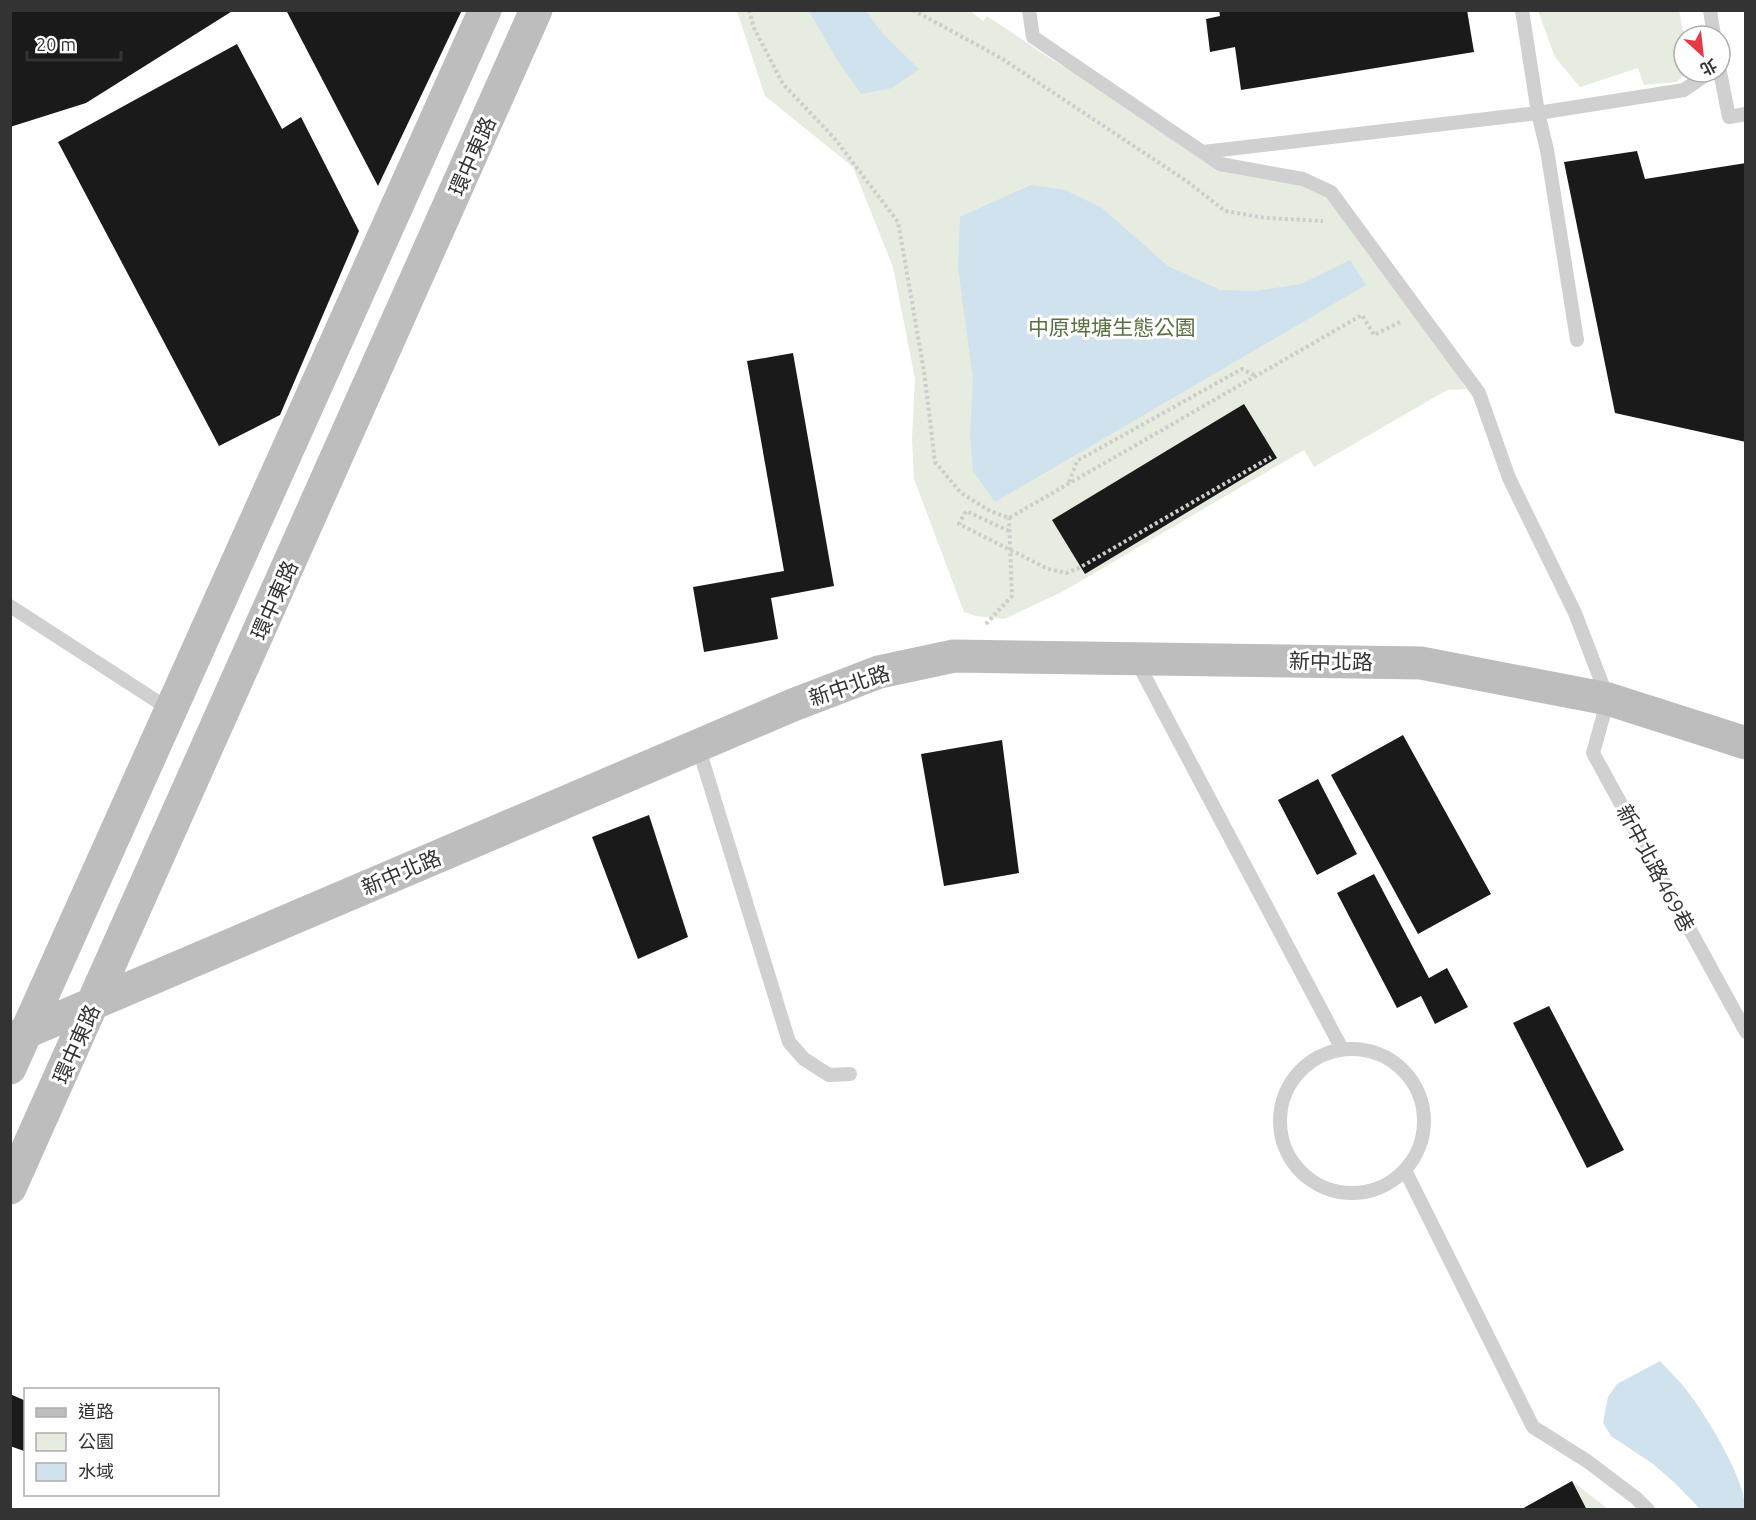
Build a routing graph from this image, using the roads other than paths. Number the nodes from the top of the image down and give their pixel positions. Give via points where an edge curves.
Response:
1 (485, 10) edge
2 (536, 10) edge
3 (1029, 10) edge
4 (1522, 10) edge
5 (1693, 84) edge
6 (1722, 84) edge
7 (1538, 113) junction
8 (1746, 114) edge
9 (1203, 152) junction
10 (1577, 340) dead end
11 (10, 606) edge
12 (1135, 658) junction
13 (1608, 699) junction
14 (171, 711) junction
15 (1746, 743) edge
16 (698, 746) junction
17 (95, 1003) junction
18 (1746, 1032) edge
19 (19, 1035) edge
20 (1342, 1049) junction
21 (10, 1068) edge
22 (850, 1074) dead end
23 (1405, 1170) junction
24 (10, 1188) edge
25 (1648, 1509) edge

1 - 14 street
2 - 17 street, 環中東路
3 - 9 lane via 1033,37
4 - 7 lane
5 - 7 lane via 1684,90
6 - 8 lane via 1729,117
7 - 9 lane
7 - 10 lane
9 - 13 lane via 1220,164 1303,179 1330,192 1433,329 1479,393 1509,478 1575,613
11 - 14 lane
12 - 13 street, 新中北路 via 1421,663
12 - 16 street, 新中北路 via 954,656 879,672
12 - 20 lane
13 - 15 street, 新中北路
13 - 18 lane, 新中北路469巷 via 1593,753
14 - 19 street
16 - 17 street, 新中北路
16 - 22 lane via 789,1042 804,1059 829,1075
17 - 19 street, 新中北路
17 - 24 street, 環中東路
19 - 21 street
20 - 23 lane via 1367,1049 1389,1058 1408,1073 1421,1094 1426,1118 1422,1143
20 - 23 lane via 1310,1063 1287,1088 1280,1111 1281,1134 1289,1156 1303,1174 1322,1188 1346,1193 1370,1191 1393,1181
23 - 25 lane via 1533,1427 1587,1461

